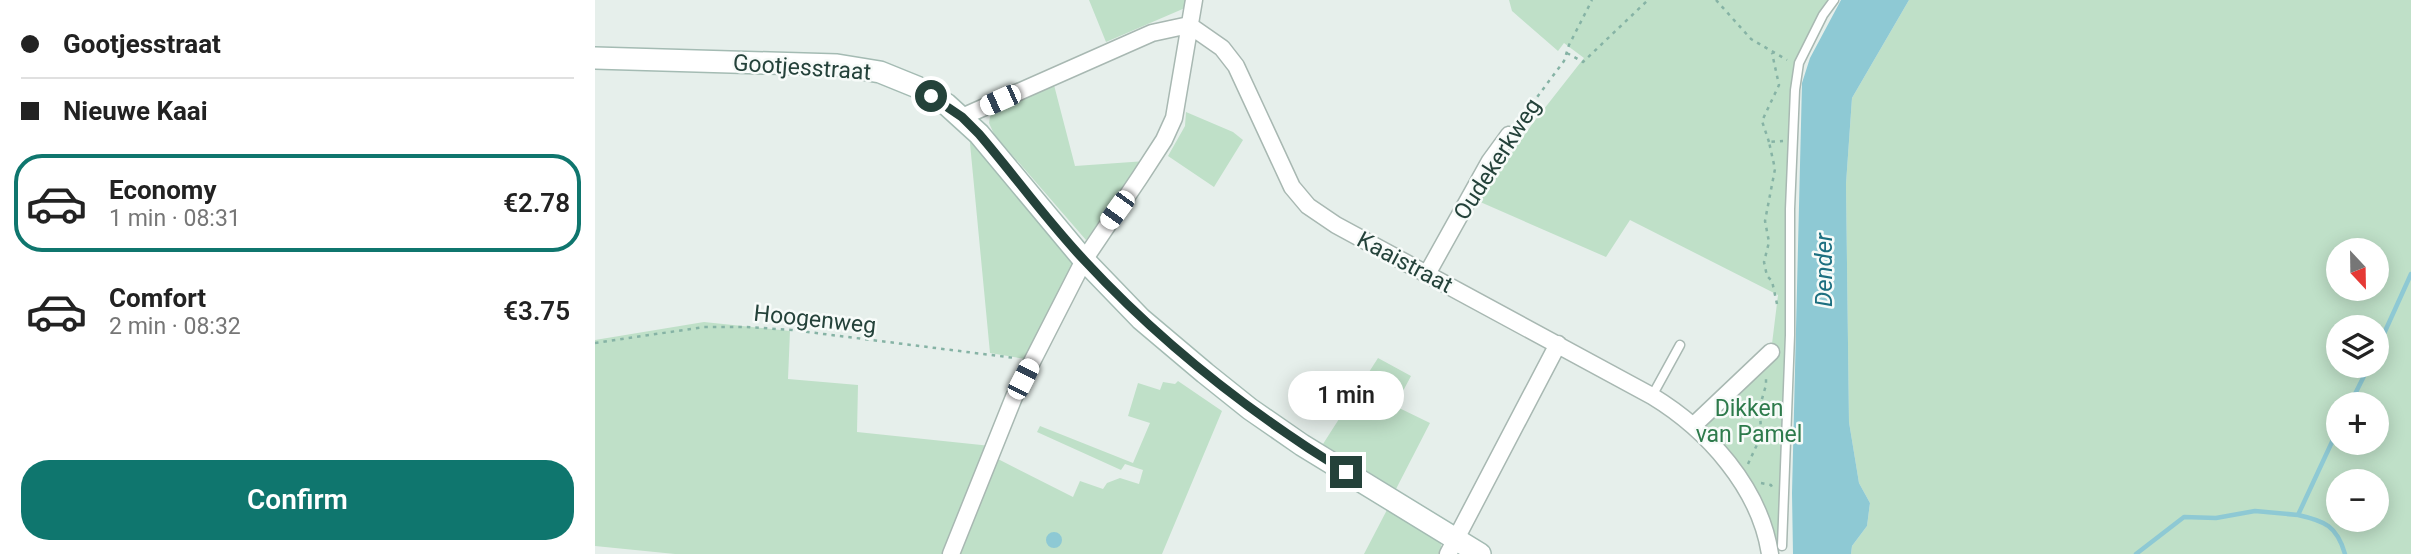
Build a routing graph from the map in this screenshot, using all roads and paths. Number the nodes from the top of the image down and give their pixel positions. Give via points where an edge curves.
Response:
1 (1193, 0) edge
2 (1592, 0) edge
3 (1648, 0) edge
4 (1716, 0) edge
5 (1834, 0) edge
6 (1189, 25) junction
7 (1772, 52) junction
8 (1566, 53) junction
9 (595, 58) edge
10 (1799, 63) junction
11 (962, 117) junction
12 (1509, 135) joint
13 (1792, 141) junction
14 (1769, 142) junction
15 (1086, 256) junction
16 (1427, 274) junction
17 (1778, 307) dead end
18 (595, 343) edge
19 (1558, 344) junction
20 (1680, 345) dead end
21 (1771, 352) dead end
22 (1033, 361) junction
23 (1766, 378) dead end
24 (1652, 396) junction
25 (1694, 425) junction
26 (1744, 472) dead end
27 (1757, 482) dead end
28 (1775, 498) dead end
29 (1452, 547) edge
30 (1776, 550) edge
31 (951, 554) edge
32 (1480, 554) edge

1 - 6 street
2 - 8 path, Oudekerkweg
3 - 8 path via 1583,62
4 - 7 path via 1751,38
5 - 10 lane
6 - 11 street via 1152,33
6 - 15 street via 1174,118
6 - 16 street, Kaaistraat via 1221,48 1236,66 1292,187 1308,206
7 - 10 path
7 - 14 path via 1779,85 1762,121
8 - 12 path, Oudekerkweg
9 - 11 main road, Gootjesstraat via 837,65 880,72 917,87
10 - 13 lane
11 - 15 main road, Gootjesstraat
12 - 16 street, Oudekerkweg
13 - 14 path
13 - 30 lane via 1790,335
14 - 17 path via 1776,169 1765,221 1769,242 1764,262
15 - 22 street
15 - 29 main road, Gootjesstraat via 1142,319 1250,409
16 - 19 street, Kaaistraat
18 - 22 path, Hoogenweg via 704,327 747,327
19 - 24 street, Kaaistraat
19 - 29 street
20 - 24 lane
21 - 25 street
22 - 31 street
23 - 26 path via 1760,406 1762,436
24 - 25 street, Kaaistraat
25 - 30 street, Kaaistraat via 1741,482
27 - 28 path via 1771,485
29 - 32 main road, Gootjesstraat

